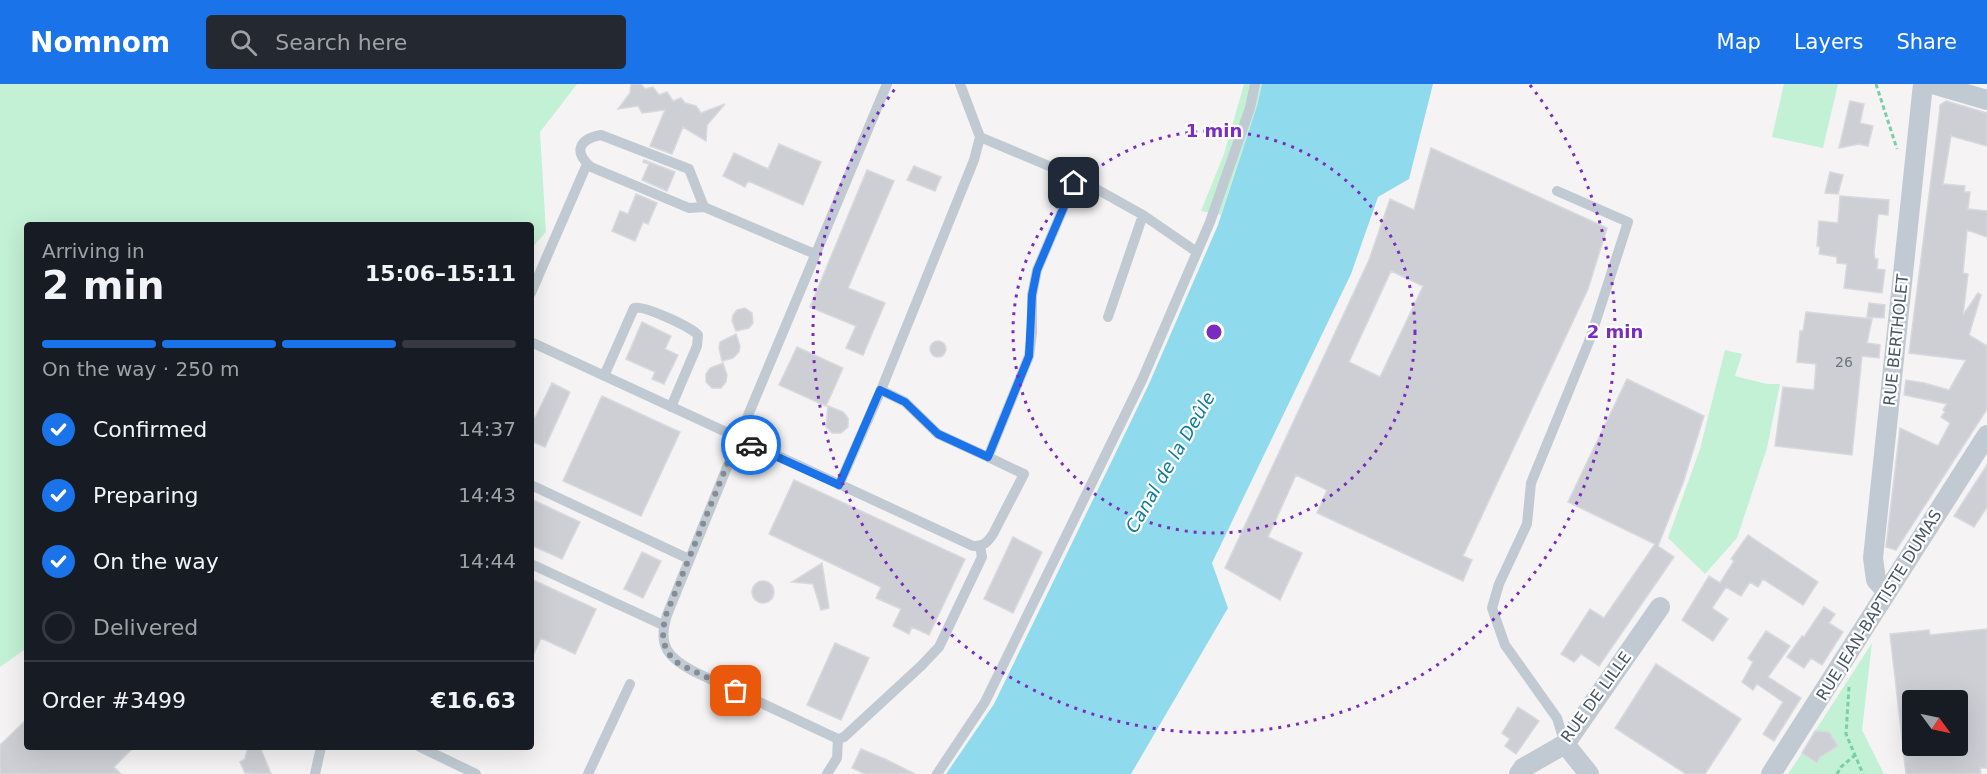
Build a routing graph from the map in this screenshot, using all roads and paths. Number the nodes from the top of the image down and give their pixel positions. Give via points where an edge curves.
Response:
1 (887, 84) edge
2 (960, 84) edge
3 (1255, 84) edge
4 (1876, 84) edge
5 (1923, 84) edge
6 (1932, 84) edge
7 (1987, 100) edge
8 (980, 137) junction
9 (1897, 150) dead end
10 (587, 164) junction
11 (1074, 183) dead end
12 (1557, 191) dead end
13 (704, 207) junction
14 (1143, 215) junction
15 (1197, 252) junction
16 (815, 255) junction
17 (534, 286) edge
18 (1108, 317) dead end
19 (534, 343) edge
20 (603, 376) junction
21 (880, 390) junction
22 (670, 407) junction
23 (1987, 435) edge
24 (738, 438) junction
25 (988, 457) junction
26 (839, 485) junction
27 (534, 486) edge
28 (980, 546) junction
29 (689, 559) junction
30 (534, 565) edge
31 (1887, 592) junction
32 (1660, 607) dead end
33 (663, 625) junction
34 (1849, 679) dead end
35 (630, 684) dead end
36 (838, 739) junction
37 (1565, 744) junction
38 (320, 750) edge
39 (426, 750) edge
40 (1854, 756) junction
41 (315, 774) edge
42 (476, 774) edge
43 (588, 774) edge
44 (827, 774) edge
45 (937, 774) edge
46 (1520, 774) edge
47 (1589, 774) edge
48 (1771, 774) edge
49 (1837, 774) edge
50 (1863, 774) edge

1 - 16 lane
2 - 8 lane
3 - 15 lane via 1250,108
4 - 9 path
5 - 31 street, RUE BERTHOLET via 1873,558 1876,580
6 - 7 street
8 - 14 lane via 1075,177
8 - 21 lane
10 - 13 lane via 689,208
10 - 13 lane via 579,152 583,144 590,137 602,135 689,170
10 - 17 lane
11 - 25 lane via 1037,270 1029,356
12 - 37 lane via 1628,222 1590,339 1531,483 1527,524 1492,608 1505,645 1557,718
13 - 16 lane
14 - 15 lane
14 - 18 lane
15 - 45 lane via 1142,380 985,702
16 - 24 lane
19 - 20 lane
20 - 22 lane
20 - 22 lane via 634,308 644,308 690,329 698,335 697,346
21 - 25 lane via 905,402 938,434
21 - 26 lane
22 - 24 lane
23 - 31 street, RUE JEAN-BAPTISTE DUMAS
24 - 26 lane
24 - 29 lane
25 - 28 lane via 1024,474 988,543
26 - 28 lane
27 - 29 lane
28 - 36 lane via 982,557 939,646 860,723
29 - 33 lane
30 - 33 lane
31 - 48 street, RUE JEAN-BAPTISTE DUMAS
32 - 37 street, RUE DE LILLE
33 - 36 lane via 667,653 679,664
34 - 40 path via 1846,734
35 - 43 lane
36 - 44 lane via 837,758
37 - 46 street, RUE DE LILLE via 1523,768
37 - 47 street
38 - 41 lane
39 - 42 lane
40 - 49 path
40 - 50 path

